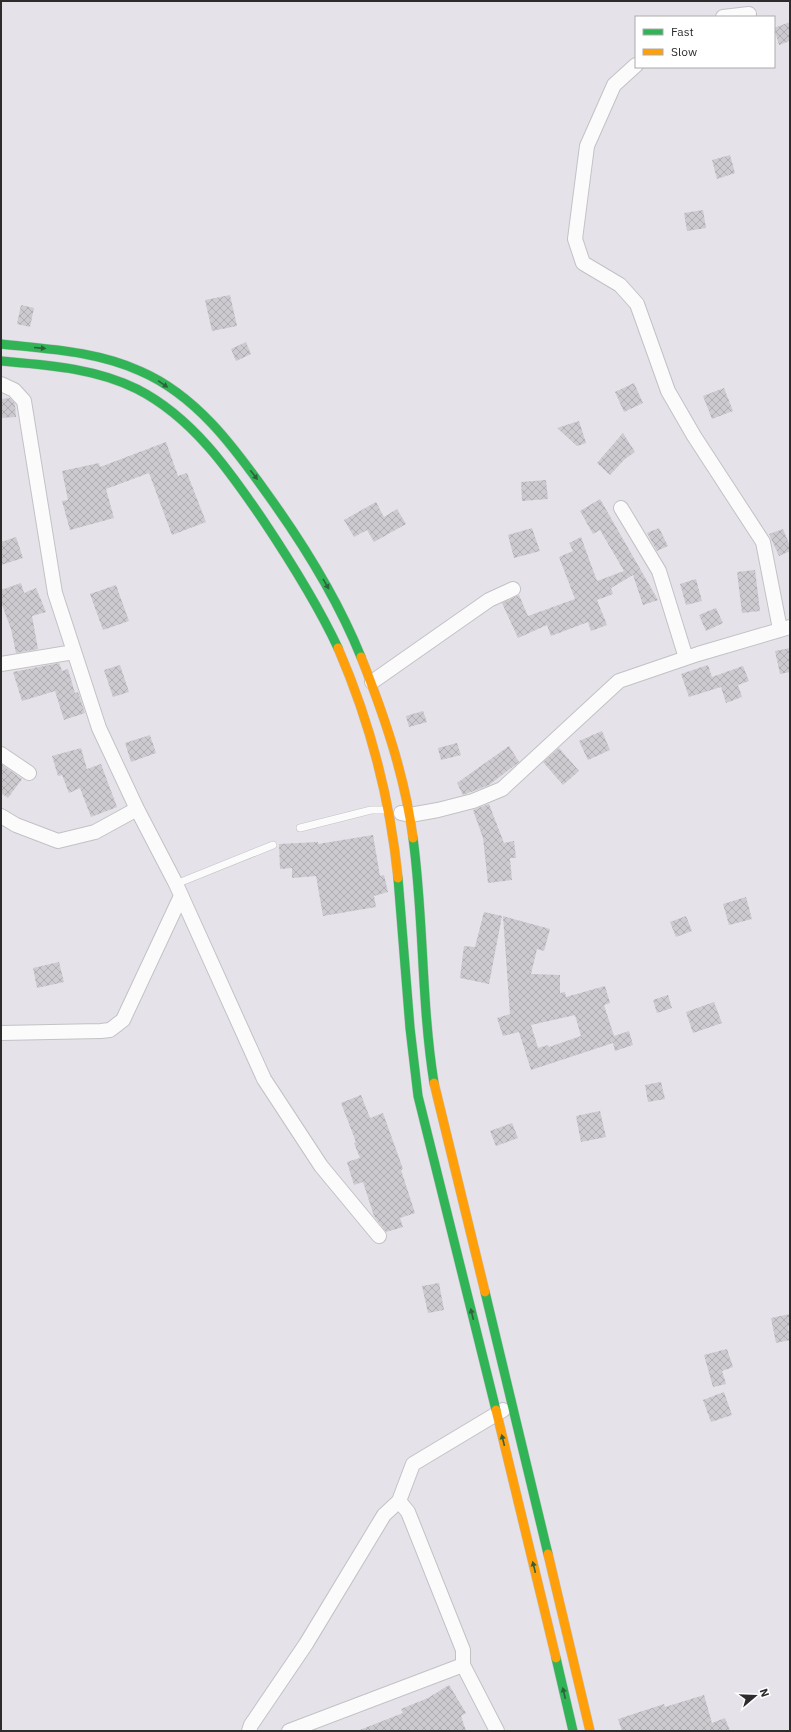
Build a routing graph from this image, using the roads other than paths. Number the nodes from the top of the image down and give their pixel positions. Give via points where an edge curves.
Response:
1 (749, 14) dead end
2 (732, 16) edge
3 (635, 66) edge
4 (1, 344) edge
5 (1, 361) edge
6 (1, 384) edge
7 (621, 508) dead end
8 (513, 589) dead end
9 (785, 628) edge
10 (74, 652) junction
11 (686, 658) junction
12 (1, 664) edge
13 (372, 682) junction
14 (1, 754) edge
15 (29, 773) dead end
16 (137, 809) junction
17 (388, 810) junction
18 (410, 815) junction
19 (1, 816) edge
20 (300, 828) dead end
21 (273, 845) dead end
22 (178, 890) junction
23 (1, 1033) edge
24 (379, 1236) dead end
25 (513, 1404) junction
26 (497, 1414) junction
27 (399, 1500) junction
28 (464, 1665) junction
29 (249, 1731) edge
30 (289, 1731) edge
31 (497, 1731) edge
32 (573, 1731) edge
33 (590, 1731) edge

1 - 2 street
3 - 9 street via 614,85 587,146 575,239 583,262 620,285 638,304 668,392 763,542
4 -> 13 main road via 66,350 131,367 157,379 188,401 216,426 299,538 329,588
5 - 17 main road via 69,368 103,375 137,389 188,424 218,457 266,524 328,626 367,724
6 - 10 street via 14,390 24,401 55,593
7 - 11 street via 659,570
8 - 13 street via 489,600
9 - 11 street
10 - 12 street
10 - 16 street via 99,728
11 - 18 street via 618,681 502,789 473,801
13 - 18 main road via 390,735
14 - 15 street
16 - 19 street via 95,832 58,841 16,825
16 - 22 street
17 - 18 street
17 - 20 lane via 371,810
26 -> 17 main road via 418,1096 410,1043 399,893
18 - 25 main road via 418,885 427,1034 434,1088
21 - 22 lane
22 - 23 street via 123,1020 110,1030 101,1031
22 - 24 street via 264,1079 321,1166
25 - 26 street
25 - 33 main road
26 - 27 street via 413,1464
32 -> 26 main road
27 - 28 street via 408,1512 463,1650
27 - 29 street via 384,1515 306,1644
28 - 30 street
28 - 31 street

